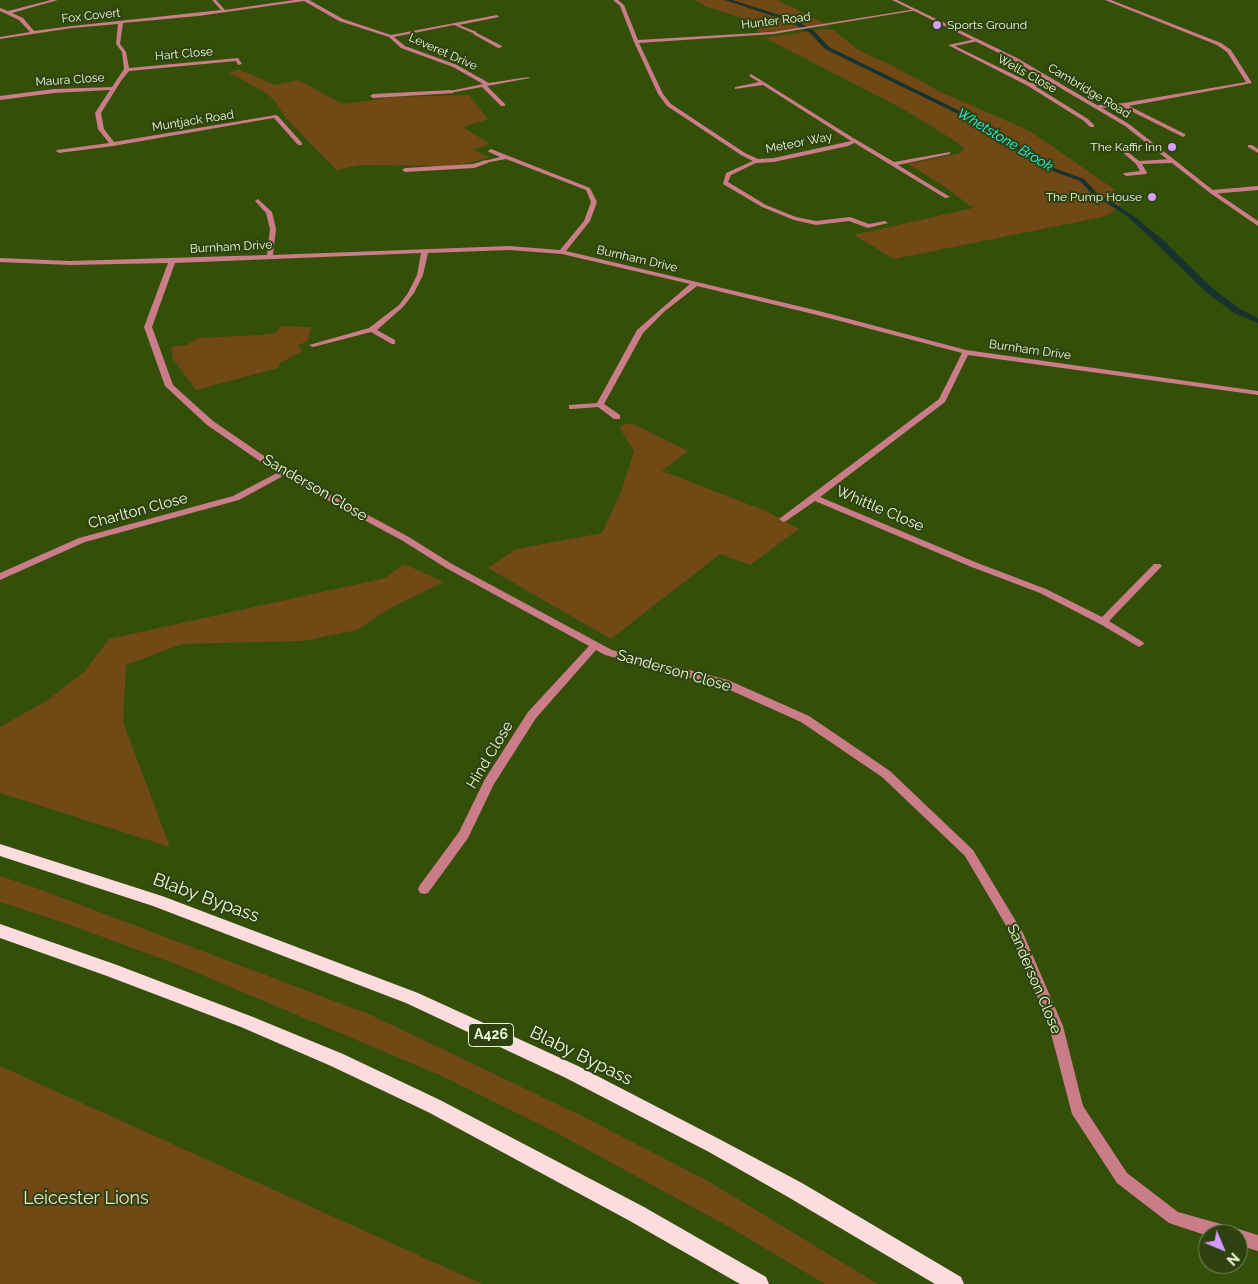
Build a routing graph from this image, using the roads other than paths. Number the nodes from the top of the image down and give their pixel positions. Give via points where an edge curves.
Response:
1 (56, 0) edge
2 (214, 0) edge
3 (304, 0) edge
4 (616, 0) edge
5 (894, 0) edge
6 (1107, 0) edge
7 (0, 9) edge
8 (916, 10) junction
9 (224, 11) junction
10 (10, 12) junction
11 (497, 16) dead end
12 (121, 22) junction
13 (456, 25) junction
14 (33, 33) junction
15 (391, 36) junction
16 (0, 38) edge
17 (976, 40) junction
18 (636, 42) junction
19 (500, 47) dead end
20 (240, 64) dead end
21 (126, 70) junction
22 (751, 75) dead end
23 (528, 78) dead end
24 (1055, 82) junction
25 (764, 83) junction
26 (1248, 83) junction
27 (1258, 84) edge
28 (486, 85) junction
29 (1030, 85) junction
30 (114, 88) junction
31 (737, 88) dead end
32 (373, 96) dead end
33 (0, 98) edge
34 (502, 105) dead end
35 (1124, 105) junction
36 (1099, 108) junction
37 (1092, 126) dead end
38 (1183, 135) dead end
39 (855, 141) junction
40 (113, 144) junction
41 (300, 144) dead end
42 (1250, 146) dead end
43 (1122, 150) dead end
44 (60, 151) dead end
45 (491, 151) dead end
46 (1258, 151) edge
47 (948, 153) dead end
48 (506, 157) junction
49 (757, 161) junction
50 (1172, 161) junction
51 (1138, 163) junction
52 (894, 164) junction
53 (405, 170) dead end
54 (1126, 174) dead end
55 (1258, 188) edge
56 (1212, 192) junction
57 (947, 197) dead end
58 (258, 201) dead end
59 (885, 222) dead end
60 (1258, 224) edge
61 (425, 252) junction
62 (562, 252) junction
63 (270, 256) junction
64 (0, 260) edge
65 (172, 261) junction
66 (695, 284) junction
67 (372, 330) junction
68 (392, 342) dead end
69 (313, 345) dead end
70 (966, 352) junction
71 (1258, 393) edge
72 (600, 404) junction
73 (572, 407) dead end
74 (617, 417) dead end
75 (284, 473) junction
76 (814, 498) junction
77 (783, 519) dead end
78 (1157, 566) dead end
79 (0, 577) edge
80 (1103, 622) junction
81 (1139, 644) dead end
82 (595, 645) junction
83 (0, 850) edge
84 (424, 889) dead end
85 (0, 931) edge
86 (1198, 1225) edge
87 (759, 1284) edge
88 (954, 1284) edge

1 - 10 street
2 - 9 street
3 - 9 street, Fox Covert
3 - 15 street, Leveret Drive via 341,20
4 - 18 street, Meteor Way via 628,16
5 - 8 street, Cambridge Road
6 - 26 street via 1219,44 1229,50
7 - 10 street
8 - 17 street, Cambridge Road
8 - 18 street, Hunter Road via 773,33
9 - 12 street, Fox Covert
10 - 14 street
11 - 13 street, Leveret Drive
12 - 14 street, Fox Covert
12 - 21 street via 118,44 124,52
13 - 15 street, Leveret Drive
13 - 19 street
14 - 16 street, Fox Covert
15 - 28 street, Leveret Drive via 403,47 455,66
17 - 24 street, Cambridge Road
17 - 29 street, Wells Close via 950,44
18 - 49 street, Meteor Way via 669,104
20 - 21 street, Hart Close via 238,59
21 - 30 street
22 - 25 street, Meteor Way
23 - 28 street, Leveret Drive
24 - 29 street
24 - 36 street, Cambridge Road
25 - 31 street
25 - 39 street, Meteor Way
26 - 27 street
26 - 35 street
28 - 32 street, Leveret Drive via 452,92
28 - 34 street
29 - 37 street, Wells Close
30 - 33 street, Maura Close via 25,91
30 - 40 street via 98,113 100,129
35 - 36 street
35 - 38 street
36 - 50 street, Cambridge Road via 1127,124
39 - 49 street, Meteor Way
39 - 52 street
40 - 41 street, Muntjack Road via 276,117
40 - 44 street, Muntjack Road
42 - 46 street
43 - 51 street
45 - 48 street
47 - 52 street
48 - 53 street via 474,166
48 - 62 street via 588,189 594,202 587,220
49 - 59 street via 728,174 725,183 764,206 794,218 816,223 850,219 868,226
50 - 51 street
50 - 56 street, Cambridge Road
51 - 54 street via 1144,173
52 - 57 street
55 - 56 street
56 - 60 street, Cambridge Road
58 - 63 street via 269,212 272,229
61 - 62 street, Burnham Drive via 509,248
61 - 63 street, Burnham Drive
61 - 67 street via 420,275 411,293 401,306
62 - 66 street, Burnham Drive
63 - 65 street, Burnham Drive
64 - 65 street, Burnham Drive
65 - 75 street, Sanderson Close via 148,327 169,386 210,423
66 - 70 street, Burnham Drive
66 - 72 street via 640,332
67 - 68 street
67 - 69 street
70 - 71 street, Burnham Drive
70 - 76 street, Whittle Close via 942,400
72 - 73 street
72 - 74 street
75 - 79 street, Charlton Close via 236,498 82,540
75 - 82 street, Sanderson Close
76 - 77 street
76 - 80 street, Whittle Close via 1043,591
78 - 80 street
80 - 81 street, Whittle Close
82 - 84 street, Hind Close via 532,715 489,782 464,835
82 - 86 street, Sanderson Close via 610,653 724,683 805,719 886,774 969,853 1019,937 1056,1026 1077,1109 1122,1178 1174,1218
83 - 88 main road, Blaby Bypass / A426 via 158,901 412,998 572,1072 715,1146
85 - 87 main road via 247,1022 426,1101 637,1214

